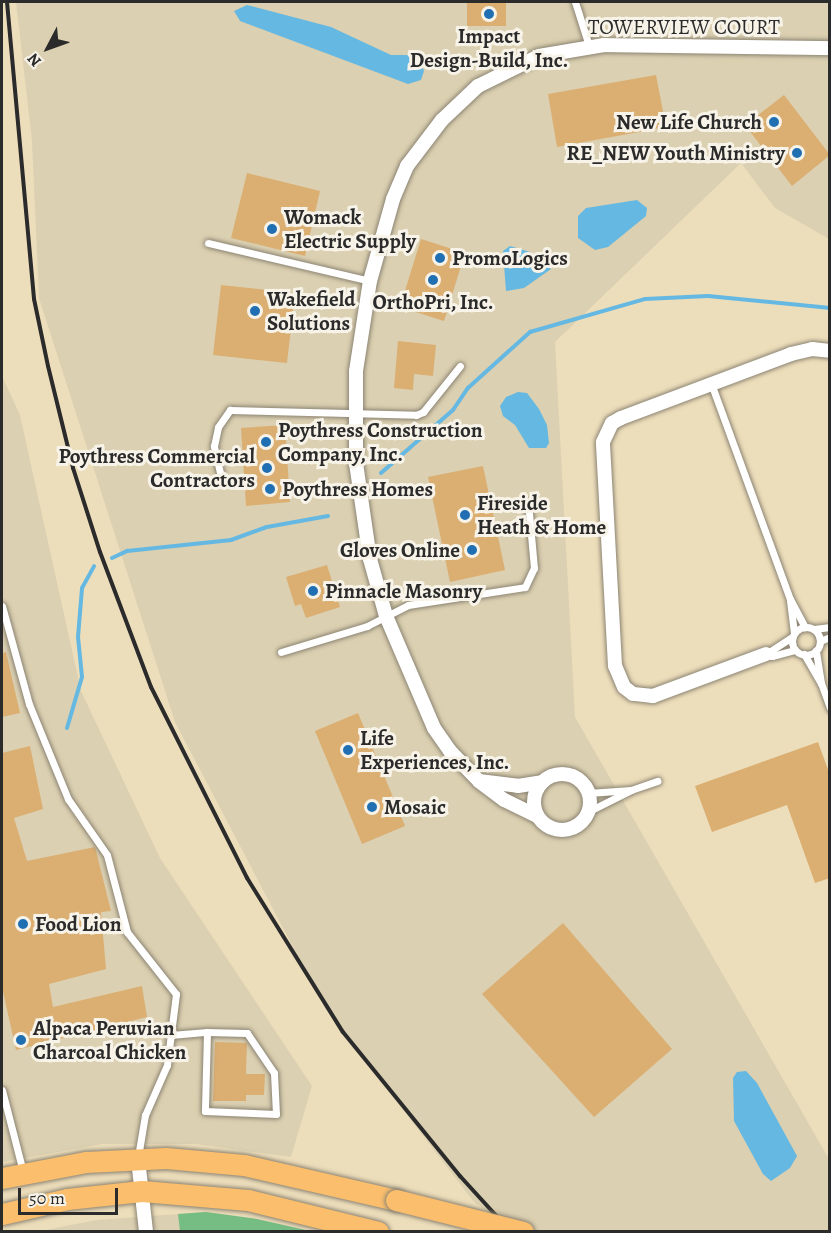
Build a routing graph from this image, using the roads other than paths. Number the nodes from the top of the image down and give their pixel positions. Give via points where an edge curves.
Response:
1 (575, 2) edge
2 (590, 46) junction
3 (830, 48) edge
4 (208, 243) dead end
5 (370, 281) junction
6 (830, 351) edge
7 (460, 366) dead end
8 (712, 386) junction
9 (355, 413) junction
10 (221, 477) dead end
11 (528, 502) dead end
12 (790, 598) junction
13 (2, 606) edge
14 (386, 616) junction
15 (805, 627) junction
16 (830, 627) edge
17 (814, 629) junction
18 (793, 635) junction
19 (830, 637) edge
20 (820, 641) junction
21 (795, 650) junction
22 (816, 650) junction
23 (281, 652) dead end
24 (766, 654) junction
25 (804, 654) junction
26 (821, 683) junction
27 (830, 708) edge
28 (479, 781) junction
29 (657, 781) dead end
30 (542, 782) junction
31 (631, 790) junction
32 (588, 792) junction
33 (588, 811) junction
34 (537, 816) junction
35 (207, 1032) junction
36 (171, 1035) junction
37 (2, 1090) edge
38 (138, 1159) junction
39 (23, 1173) junction
40 (2, 1178) edge
41 (142, 1191) junction
42 (2, 1214) edge
43 (146, 1232) edge
44 (378, 1232) edge
45 (523, 1232) edge

1 - 2 lane
2 - 3 street, TOWERVIEW COURT
2 - 5 street, TOWERVIEW COURT via 539,56 478,86 429,134 407,166 393,200
4 - 5 lane
5 - 9 street, TOWERVIEW COURT via 356,371
6 - 8 street via 812,348 791,354
7 - 9 lane via 423,412
8 - 12 lane
8 - 24 street via 621,418 607,431 603,456 615,666 624,687 633,694 653,696
9 - 10 lane via 230,410 218,428 214,446
9 - 14 street, TOWERVIEW COURT via 362,508
11 - 14 lane via 534,568 525,587 408,605
12 - 15 lane via 797,605
12 - 18 lane
13 - 36 lane via 29,704 68,799 107,855 127,932 176,993
14 - 23 lane
14 - 28 street, TOWERVIEW COURT via 434,728
15 - 17 lane
15 - 18 lane
16 - 17 lane
17 - 20 lane
18 - 21 lane
18 - 24 lane
19 - 20 lane
20 - 22 lane
21 - 24 lane
21 - 25 lane
22 - 25 lane
22 - 26 lane
25 - 26 lane
26 - 27 lane
28 - 30 street via 518,786
28 - 34 street, TOWERVIEW COURT via 504,800
29 - 31 lane
30 - 32 street via 568,775
30 - 34 street via 534,798
31 - 32 lane
31 - 33 lane
32 - 33 street
33 - 34 street via 578,826 560,831
35 - 35 lane via 205,1111 276,1114 274,1073 247,1033
35 - 36 lane
36 - 38 lane via 167,1065 145,1115
37 - 39 lane
38 - 39 main road
38 - 41 street
38 - 45 main road, bridge via 244,1165
39 - 40 main road
41 - 42 main road via 66,1199
41 - 43 street
41 - 44 main road via 248,1200

